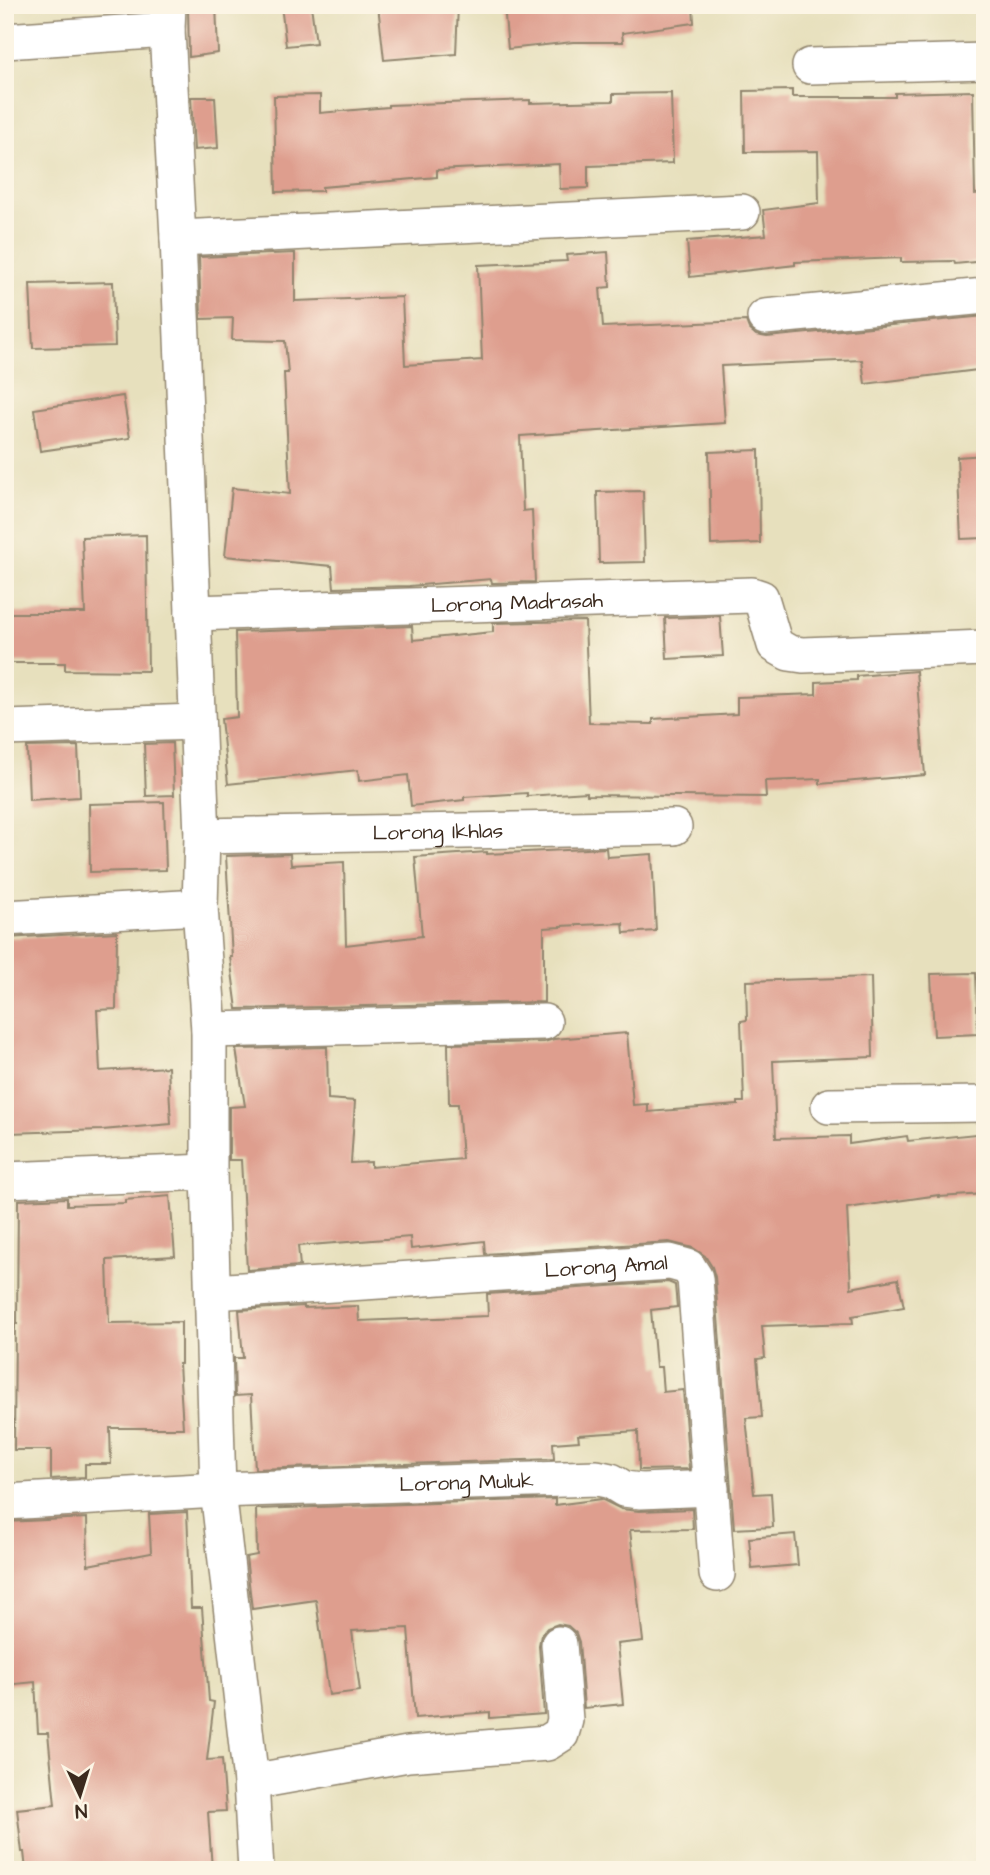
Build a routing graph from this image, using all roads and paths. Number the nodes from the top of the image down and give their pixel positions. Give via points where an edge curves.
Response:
1 (168, 18) edge
2 (5, 41) edge
3 (985, 61) edge
4 (810, 66) dead end
5 (742, 212) dead end
6 (178, 238) junction
7 (985, 296) edge
8 (765, 317) dead end
9 (193, 613) junction
10 (985, 648) edge
11 (197, 722) junction
12 (5, 728) edge
13 (674, 827) dead end
14 (202, 836) junction
15 (200, 907) junction
16 (5, 918) edge
17 (544, 1022) dead end
18 (209, 1030) junction
19 (985, 1104) edge
20 (829, 1106) dead end
21 (209, 1172) junction
22 (5, 1180) edge
23 (213, 1292) junction
24 (711, 1488) junction
25 (218, 1490) junction
26 (5, 1502) edge
27 (718, 1574) dead end
28 (559, 1644) dead end
29 (251, 1782) junction
30 (257, 1870) edge

1 - 2 street
1 - 6 street
3 - 4 street
5 - 6 street
6 - 9 street
7 - 8 street
9 - 10 street, Lorong Madrasah via 752,595 761,598 775,645 789,653
9 - 11 street
11 - 12 street
11 - 14 street
13 - 14 street, Lorong Ikhlas
14 - 15 street
15 - 16 street
15 - 18 street
17 - 18 street
18 - 21 street
19 - 20 street
21 - 22 street
21 - 23 street
23 - 24 street, Lorong Amal via 670,1262 688,1267 695,1278
23 - 25 street
24 - 25 street, Lorong Muluk via 641,1491 597,1478
24 - 27 street, Lorong Amal
25 - 26 street, Lorong Muluk
25 - 29 street
28 - 29 street via 565,1720 561,1734 547,1743 408,1754
29 - 30 street

